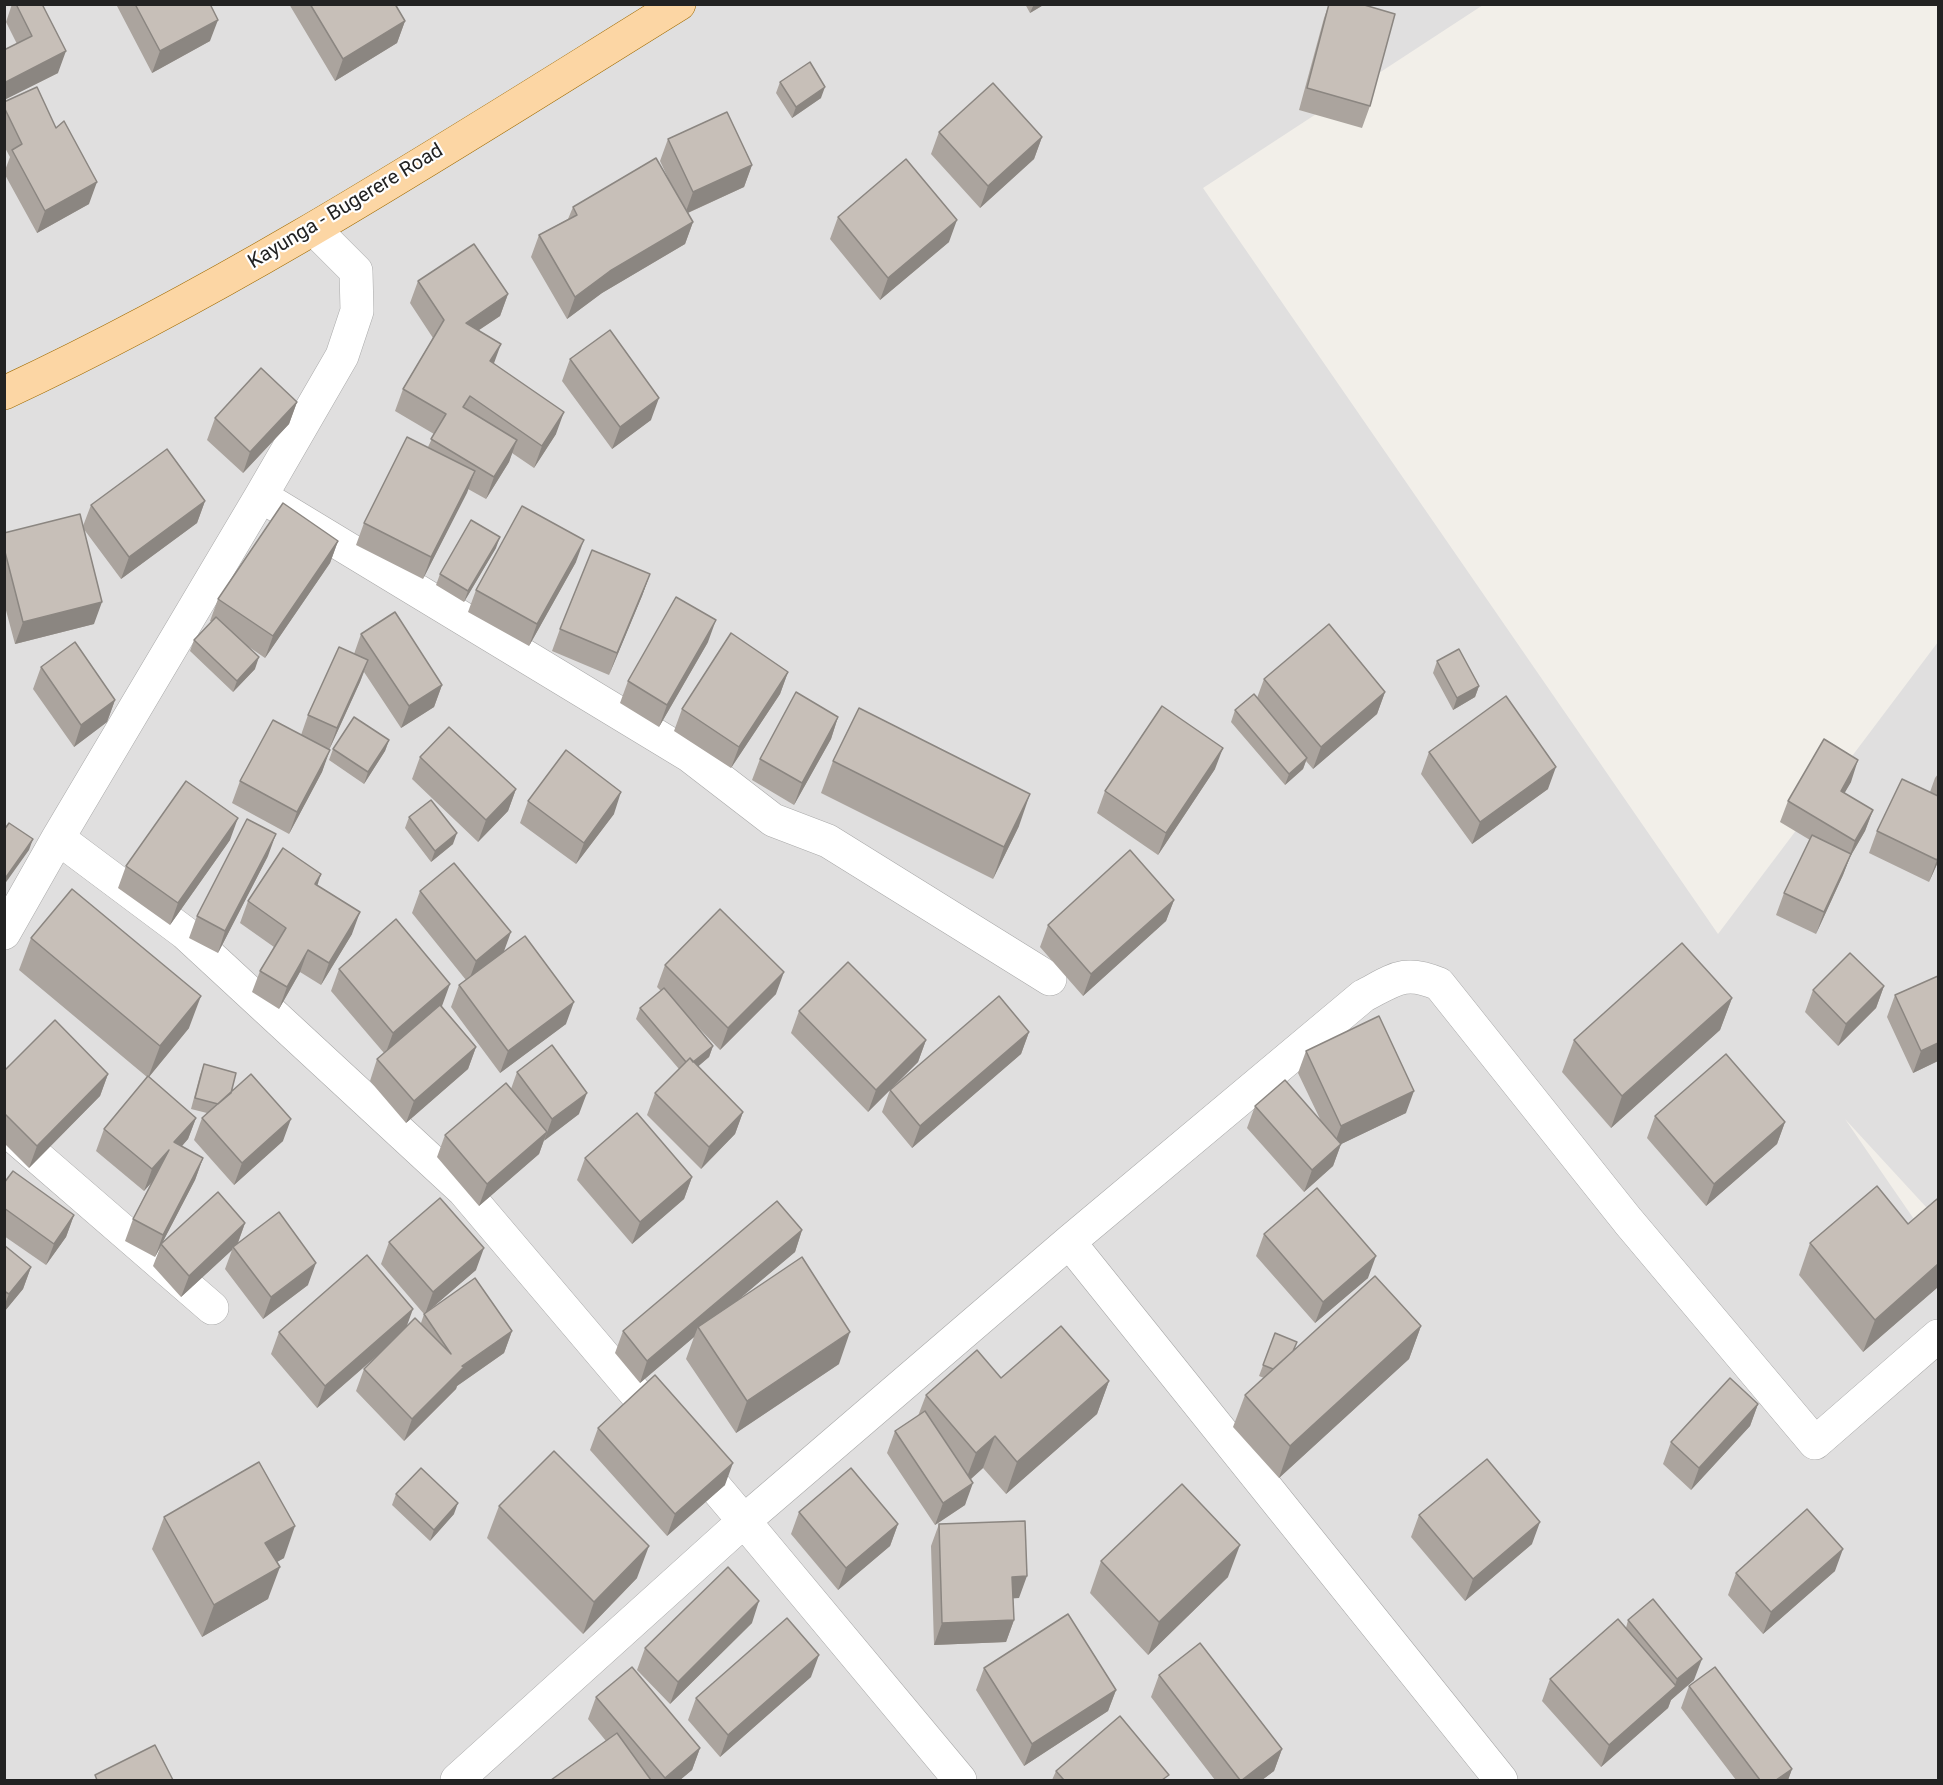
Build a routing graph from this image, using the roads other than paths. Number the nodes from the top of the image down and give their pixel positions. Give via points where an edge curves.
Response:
1 (679, 4) edge
2 (314, 229) junction
3 (4, 393) edge
4 (261, 496) junction
5 (58, 838) junction
6 (4, 933) edge
7 (1050, 980) dead end
8 (4, 1128) edge
9 (1069, 1242) junction
10 (212, 1308) dead end
11 (1938, 1336) edge
12 (744, 1521) junction
13 (457, 1780) edge
14 (960, 1780) edge
15 (1502, 1780) edge

1 - 2 main road, Kayunga - Bugerere Road
2 - 3 main road, Kayunga - Bugerere Road via 78,359
2 - 4 street via 356,272 357,311 342,356
4 - 5 street
4 - 7 street via 690,756 773,820 828,842
5 - 6 street
5 - 12 street via 185,933 464,1191
8 - 10 street
9 - 11 street via 1363,996 1401,976 1423,977 1439,984 1452,999 1628,1221 1815,1443
9 - 12 street
9 - 15 street
12 - 13 street
12 - 14 street

